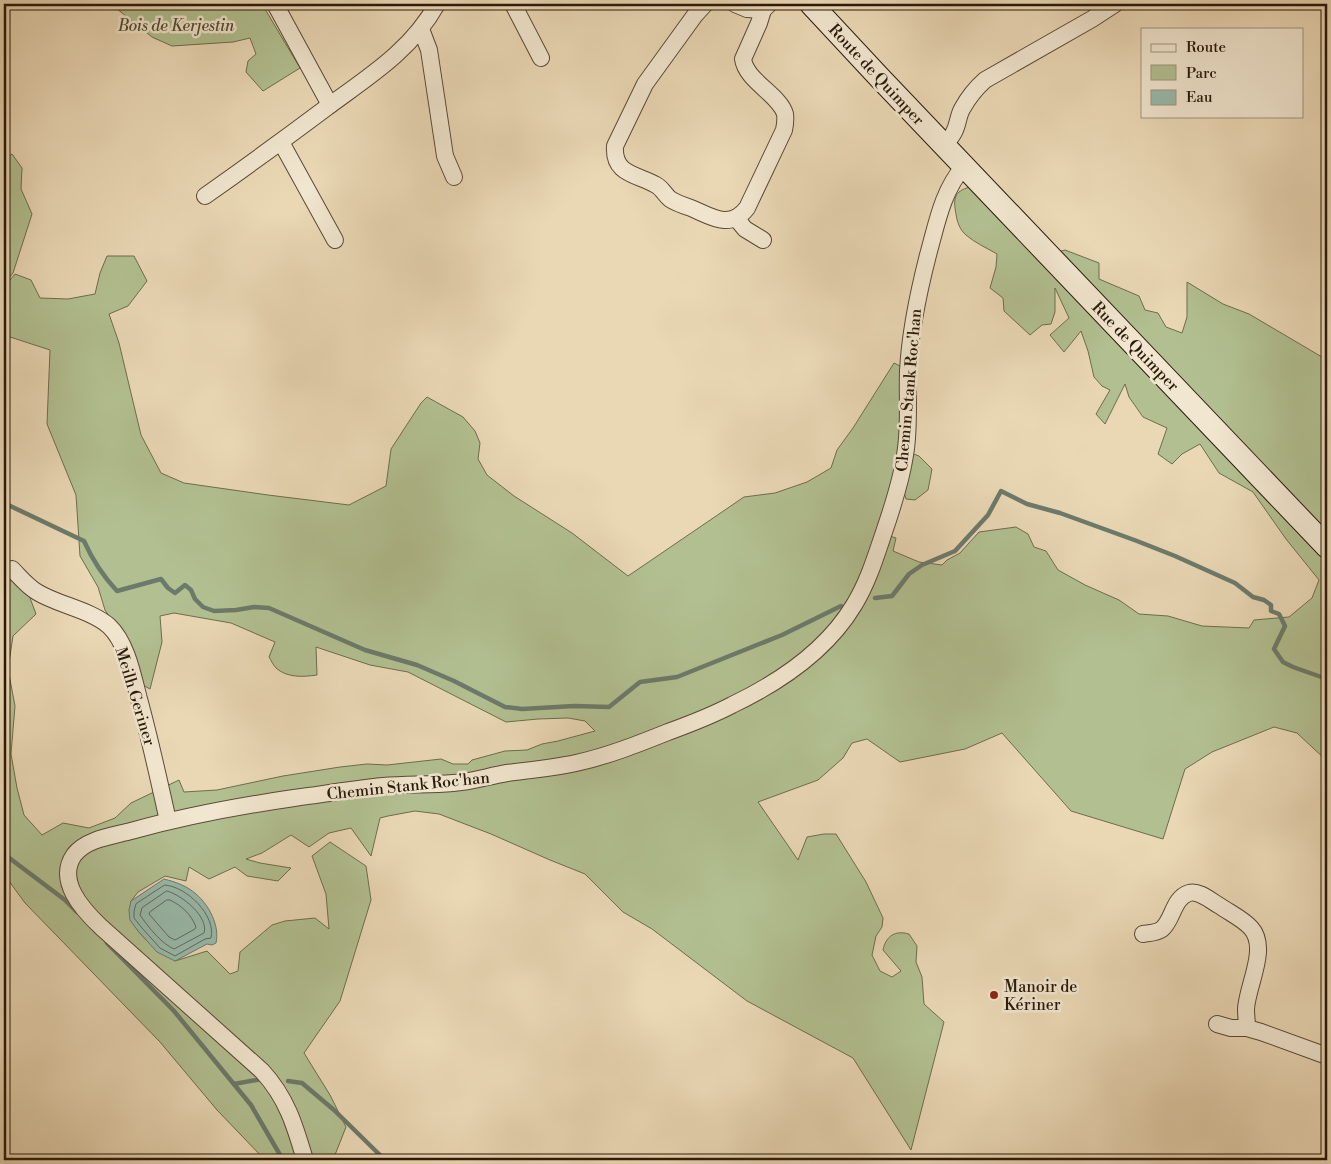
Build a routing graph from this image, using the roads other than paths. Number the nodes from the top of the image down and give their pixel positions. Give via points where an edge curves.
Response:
1 (275, 4) edge
2 (437, 4) edge
3 (513, 4) edge
4 (705, 4) edge
5 (735, 4) edge
6 (811, 4) edge
7 (1115, 4) edge
8 (766, 7) edge
9 (421, 29) junction
10 (542, 58) dead end
11 (330, 105) junction
12 (281, 142) junction
13 (944, 145) junction
14 (964, 166) junction
15 (454, 177) dead end
16 (205, 196) dead end
17 (736, 218) junction
18 (335, 240) dead end
19 (763, 240) dead end
20 (1327, 547) edge
21 (12, 569) dead end
22 (168, 821) junction
23 (1143, 934) dead end
24 (1217, 1024) dead end
25 (1247, 1028) junction
26 (1327, 1056) edge
27 (305, 1160) edge

1 - 11 street
2 - 9 street
3 - 10 street
4 - 17 street via 645,84 615,146 614,155 617,164 658,186 670,200 717,219
5 - 8 street via 748,9
6 - 13 main road, Route de Quimper
7 - 13 street via 984,80 966,103 955,130
8 - 17 street via 743,64 780,104 786,117 784,130 747,208
9 - 11 street via 391,60
9 - 15 street via 429,50 444,156
11 - 12 street
12 - 16 street
12 - 18 street
13 - 14 main road, Rue de Quimper
14 - 20 main road, Rue de Quimper
14 - 22 street, Chemin Stank Roc'han via 948,190 919,289 908,370 906,452 892,508 856,603 838,628 802,662 757,693 706,718 625,749 575,763 455,783 343,791
17 - 19 street via 745,229
21 - 22 street, Meilh Geriner via 36,592 103,622 120,640 144,718
22 - 27 street, Chemin Stank Roc'han via 102,839 78,851 69,871 73,894 88,915 274,1085 294,1123
23 - 25 street via 1163,928 1181,898 1192,892 1252,928 1259,951 1246,1008
24 - 25 street
25 - 26 street

